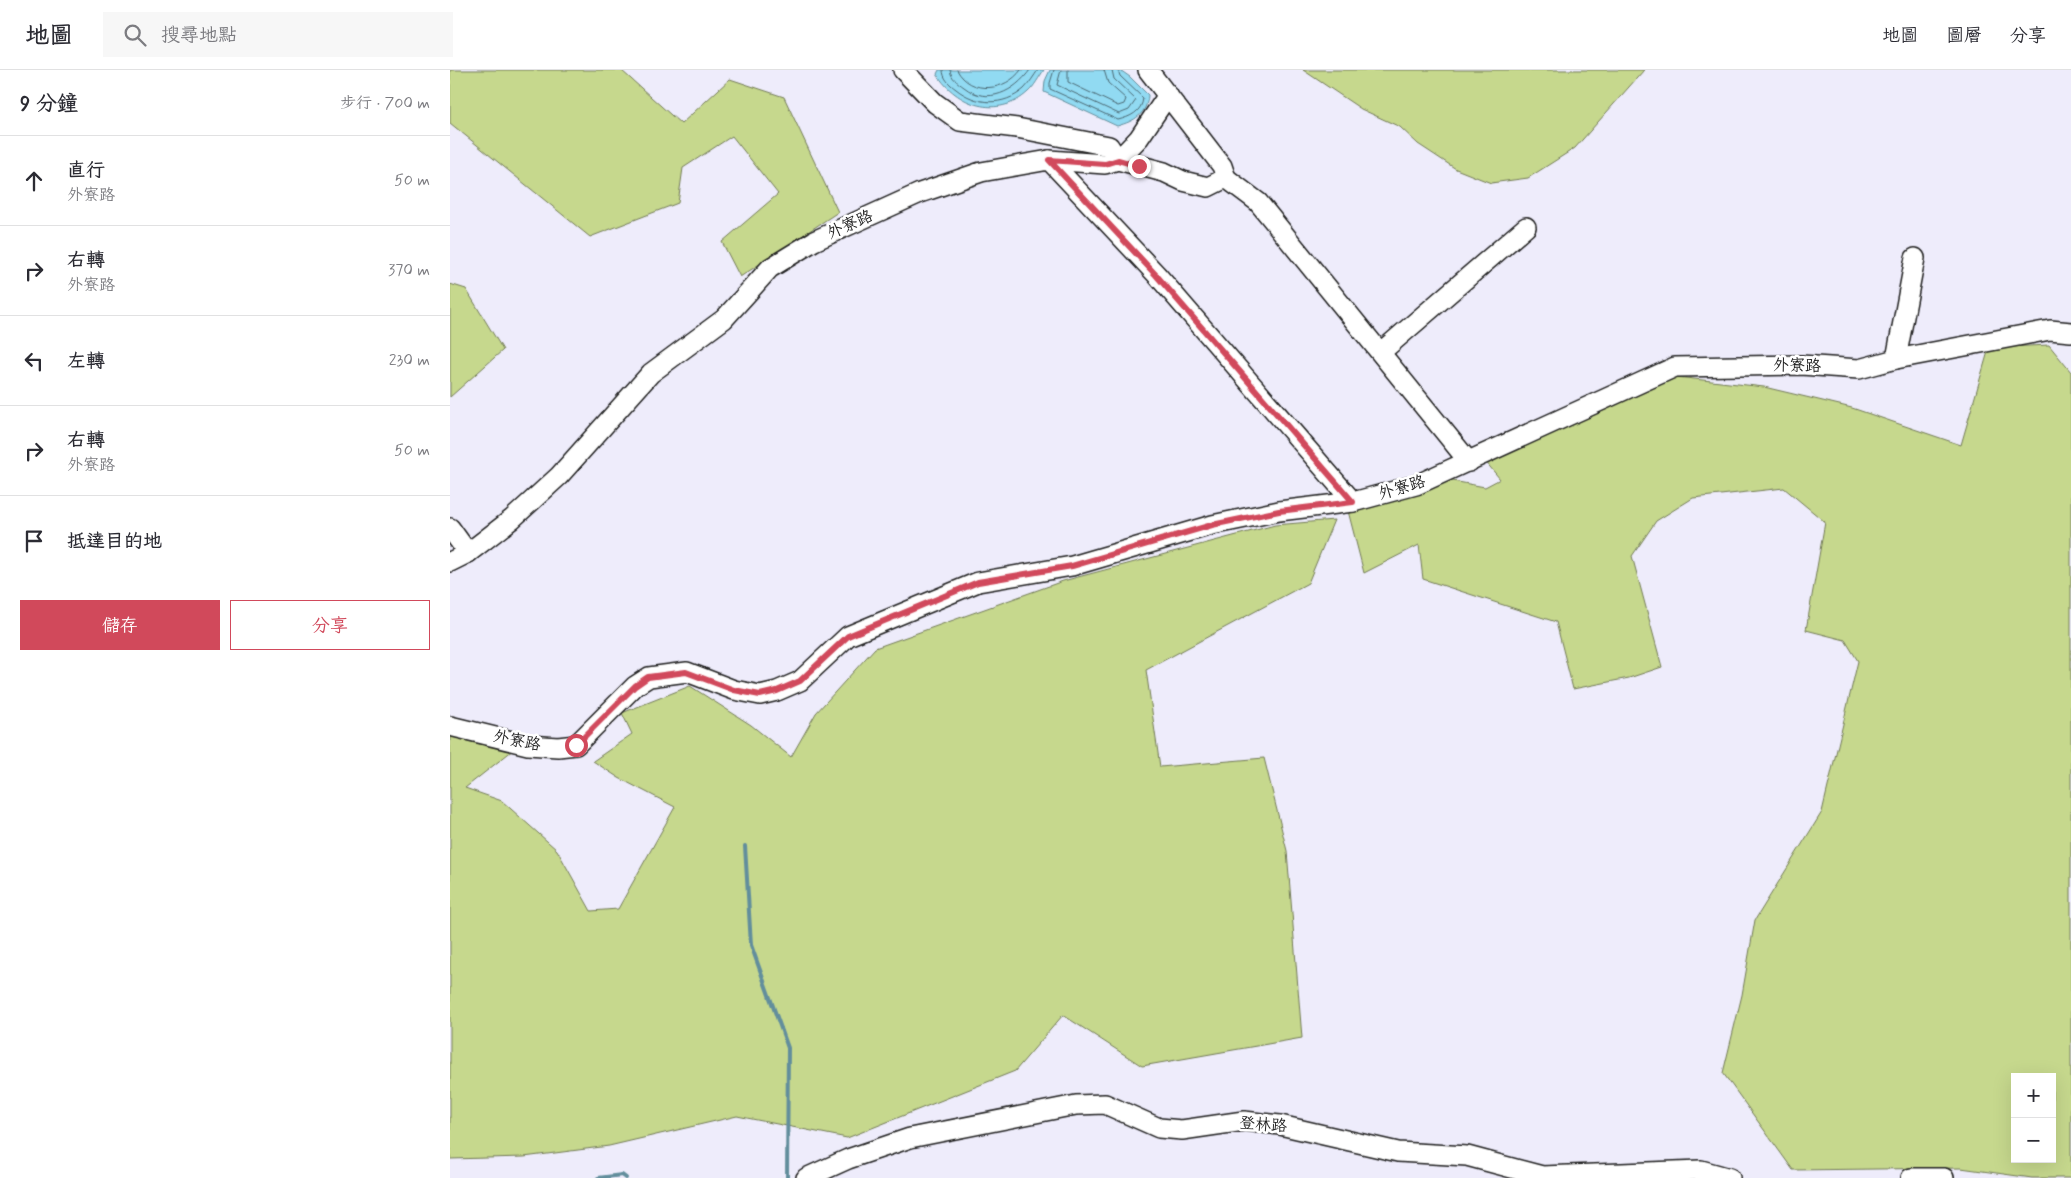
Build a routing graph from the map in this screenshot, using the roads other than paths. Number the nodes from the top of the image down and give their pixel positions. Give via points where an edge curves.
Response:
1 (904, 70) edge
2 (1148, 70) edge
3 (1168, 95) junction
4 (1049, 160) junction
5 (1118, 160) junction
6 (1226, 178) junction
7 (1526, 227) dead end
8 (1915, 258) dead end
9 (2071, 332) edge
10 (1380, 352) junction
11 (1896, 359) junction
12 (1469, 462) junction
13 (1353, 502) junction
14 (450, 528) edge
15 (468, 553) junction
16 (450, 562) edge
17 (450, 726) edge
18 (806, 1178) edge
19 (1730, 1178) edge
20 (1912, 1178) edge
21 (1944, 1178) edge

1 - 5 street via 935,103 960,121 1017,128 1109,146
2 - 3 street
3 - 5 street via 1139,138
3 - 6 street via 1222,166
4 - 5 street, 外寮路 via 1105,164
4 - 13 street via 1156,275
4 - 15 street, 外寮路 via 981,172 920,194 814,241 770,268 724,319 650,373 558,476 512,519
5 - 6 street, 外寮路 via 1208,187
6 - 10 street via 1258,202
7 - 10 street
8 - 11 street
9 - 11 street, 外寮路 via 2050,330
10 - 12 street
11 - 12 street, 外寮路 via 1859,369 1801,365 1675,367
12 - 13 street, 外寮路 via 1416,485
13 - 17 street, 外寮路 via 1279,511 1212,525 1072,566 978,582 848,636 800,681 777,691 760,695 734,690 686,672 648,677 576,745 558,748 528,745
14 - 15 street
15 - 16 street, 外寮路
18 - 19 street, 登林路 via 848,1159 910,1138 1076,1105 1105,1104 1159,1128 1182,1130 1244,1121 1280,1125 1398,1152 1467,1156 1542,1176 1701,1170
20 - 21 street

